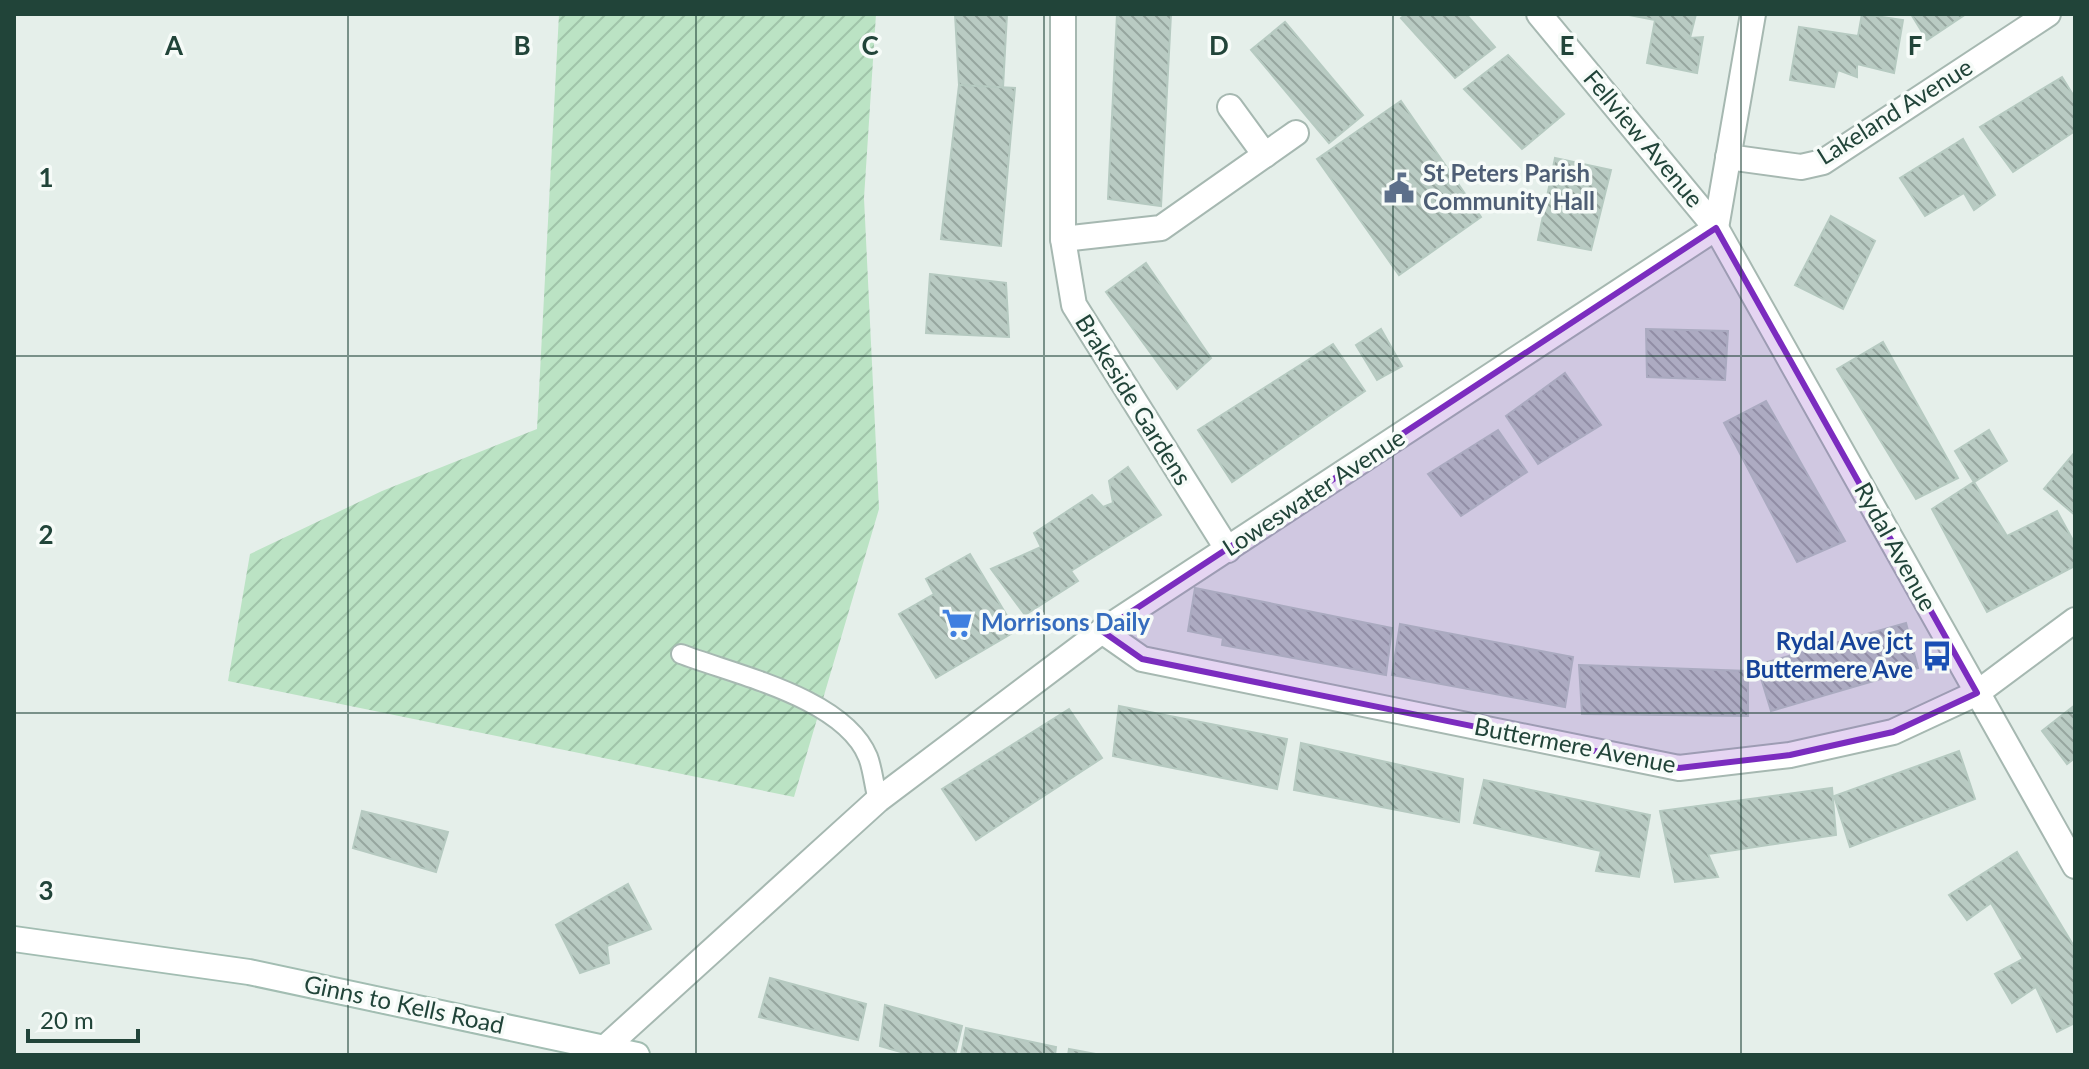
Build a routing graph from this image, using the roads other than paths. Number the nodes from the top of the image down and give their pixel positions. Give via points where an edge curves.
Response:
1 (1063, 14) edge
2 (1539, 14) edge
3 (1753, 14) edge
4 (2048, 14) edge
5 (1230, 107) dead end
6 (1296, 133) dead end
7 (1265, 155) junction
8 (1728, 157) junction
9 (1716, 228) junction
10 (1063, 239) junction
11 (1228, 550) junction
12 (2075, 620) edge
13 (1102, 631) junction
14 (681, 654) dead end
15 (1977, 693) junction
16 (878, 800) junction
17 (2075, 866) edge
18 (14, 939) edge
19 (600, 1052) edge
20 (637, 1055) edge

1 - 10 street, Brakeside Gardens
2 - 9 street, Fellview Avenue
3 - 8 street
4 - 8 street, Lakeland Avenue via 1823,162 1801,167
5 - 7 street
6 - 7 street
7 - 10 street via 1161,228
8 - 9 street
9 - 11 street, Loweswater Avenue
9 - 15 street, Rydal Avenue
10 - 11 street, Brakeside Gardens via 1074,305
11 - 13 street, Loweswater Avenue
12 - 15 street, Buttermere Avenue
13 - 15 street, Buttermere Avenue via 1142,659 1679,768 1790,755 1893,732
13 - 16 street, Loweswater Avenue
14 - 16 lane via 828,711 851,731 867,757
15 - 17 street, Rydal Avenue
16 - 19 street, Loweswater Avenue
18 - 19 street, Ginns to Kells Road via 249,972
19 - 20 street, Ginns to Kells Road

